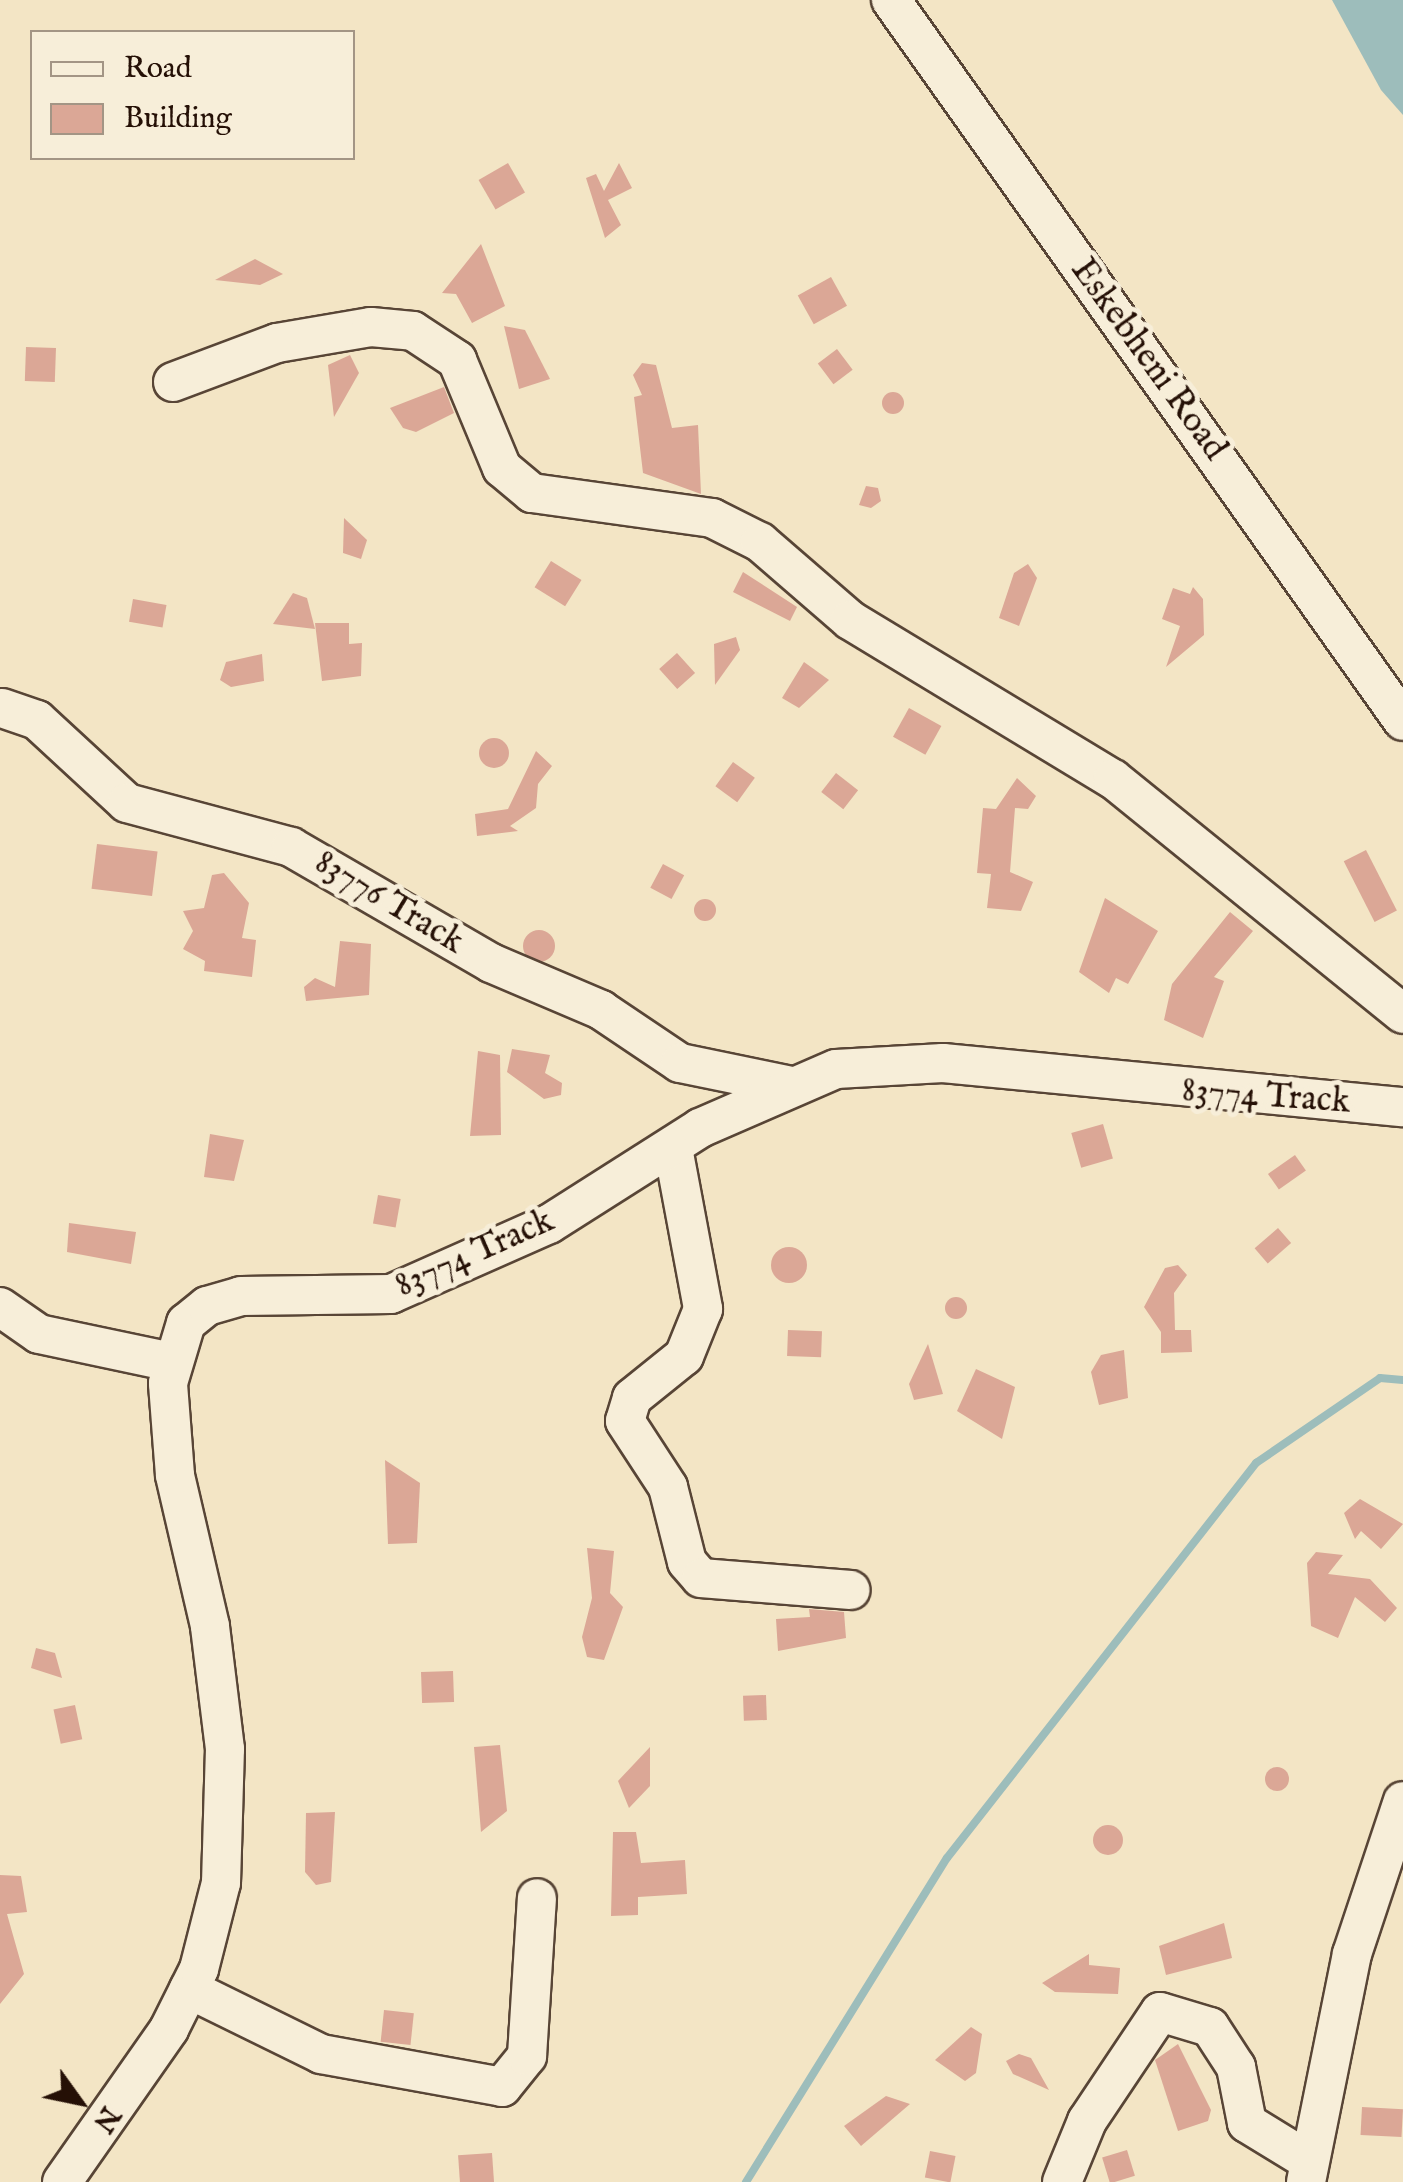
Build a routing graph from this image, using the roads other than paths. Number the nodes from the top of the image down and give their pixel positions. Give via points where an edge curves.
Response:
1 (891, 0) edge
2 (173, 382) dead end
3 (2, 708) edge
4 (1403, 721) edge
5 (1403, 1014) edge
6 (787, 1085) junction
7 (1403, 1107) edge
8 (673, 1148) junction
9 (0, 1308) edge
10 (172, 1362) junction
11 (852, 1590) dead end
12 (1403, 1801) edge
13 (538, 1898) dead end
14 (188, 1988) junction
15 (1307, 2172) edge
16 (62, 2182) edge
17 (1062, 2182) edge

1 - 4 street, Eskebheni Road
2 - 5 street via 277,343 393,326 425,337 457,360 502,468 532,494 712,518 760,542 850,620 1113,779
3 - 6 street, 83776 Track via 49,729 127,803 305,853 491,963 601,1010 680,1063
6 - 7 street, 83774 Track via 836,1069 943,1064
6 - 8 street, 83774 Track
8 - 10 street, 83774 Track via 549,1224 391,1294 242,1296 206,1306 186,1323
8 - 11 street via 703,1309 684,1356 632,1398 625,1421 668,1487 701,1578
9 - 10 street via 39,1334
10 - 14 street, 83774 Track via 175,1475 210,1626 229,1812 221,1883
12 - 15 street via 1352,1954
13 - 14 street via 527,2056 502,2087 322,2054
14 - 16 street, 83774 Track
15 - 17 street via 1254,2131 1223,2043 1200,2019 1171,2011 1138,2031

